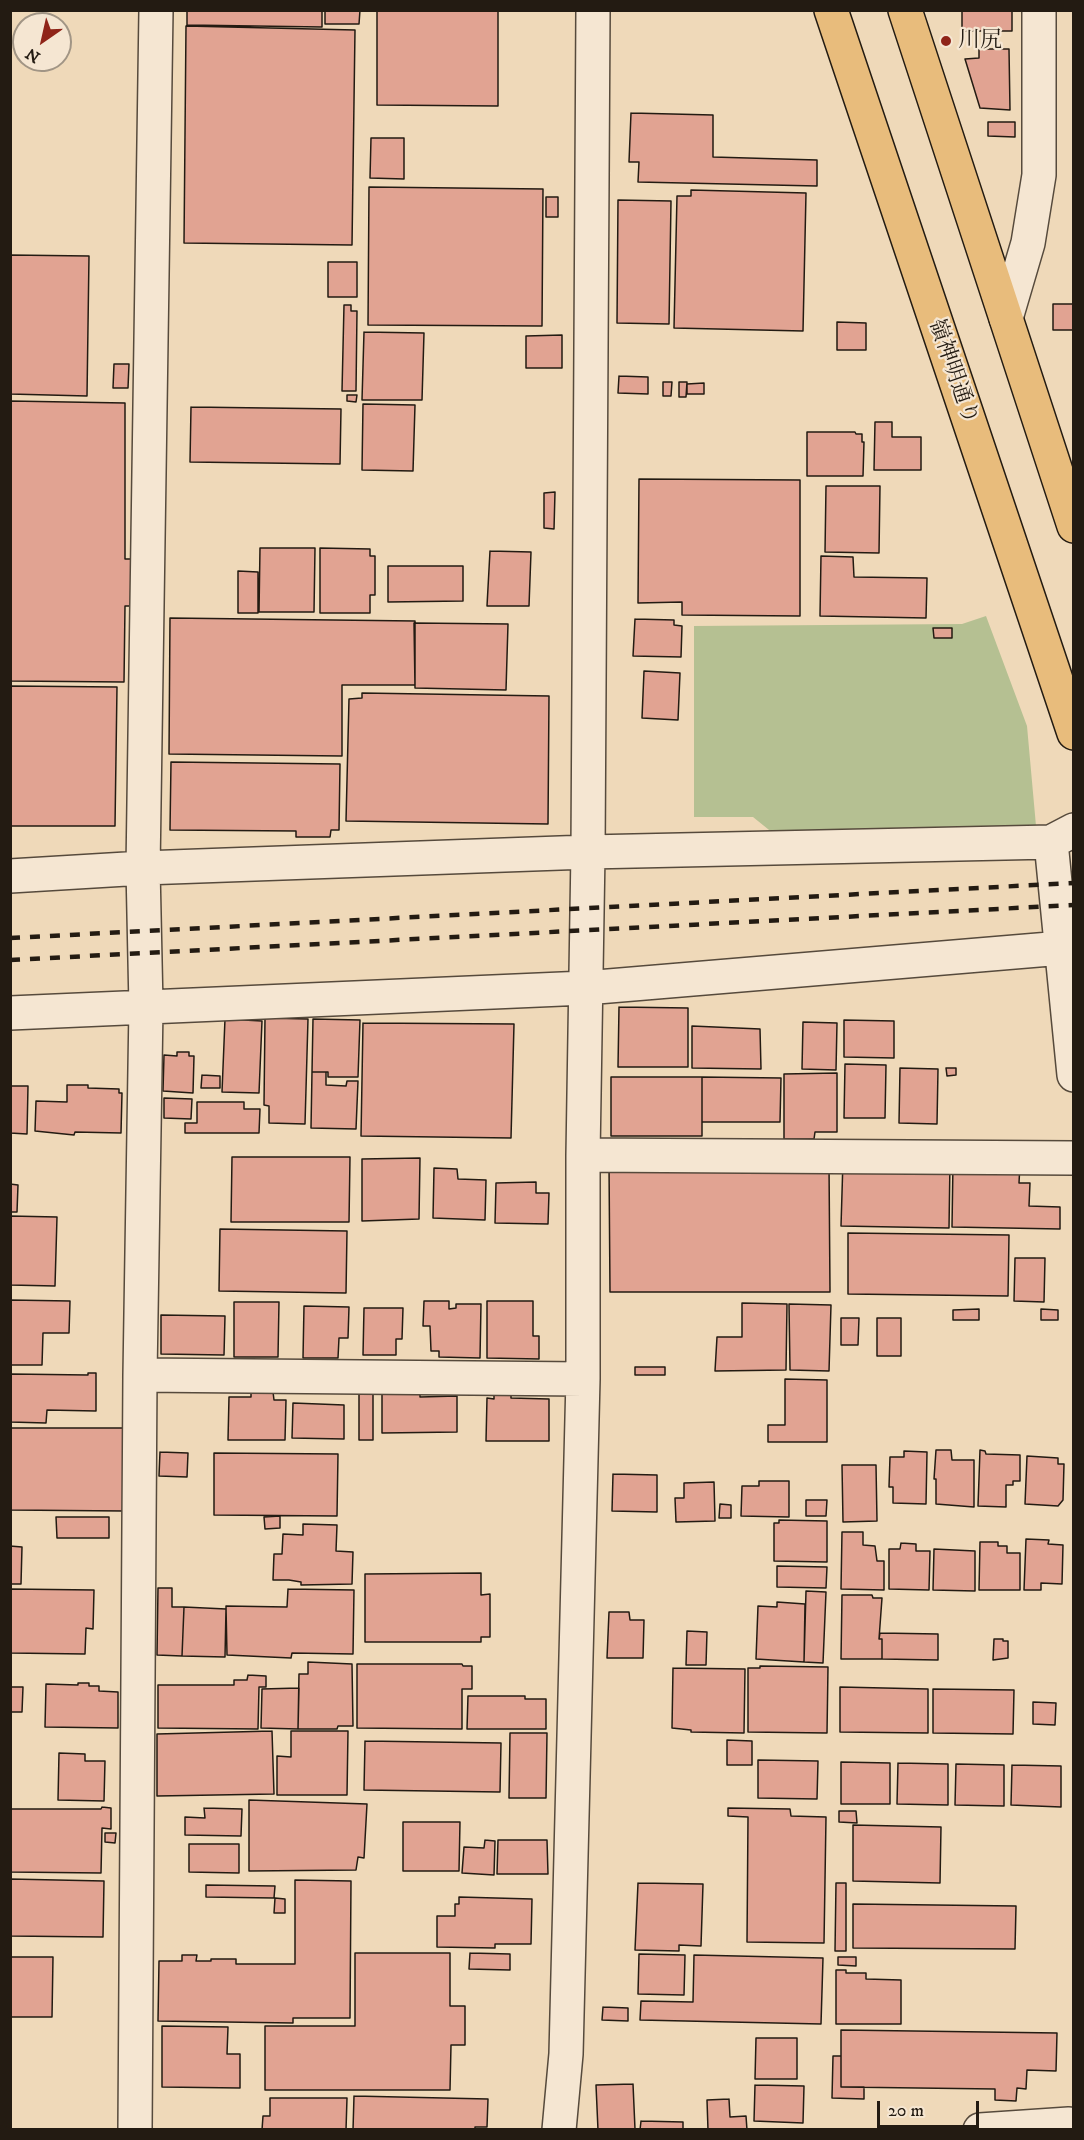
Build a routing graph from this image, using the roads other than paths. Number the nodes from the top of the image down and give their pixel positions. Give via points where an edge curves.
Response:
1 (156, 10) edge
2 (593, 10) edge
3 (831, 10) edge
4 (905, 10) edge
5 (1039, 10) edge
6 (1005, 318) junction
7 (1074, 526) edge
8 (1074, 733) edge
9 (1062, 836) edge
10 (588, 852) junction
11 (143, 868) junction
12 (10, 876) edge
13 (1067, 948) edge
14 (585, 988) junction
15 (146, 1007) junction
16 (10, 1013) edge
17 (1074, 1075) edge
18 (583, 1155) junction
19 (1074, 1158) edge
20 (140, 1375) junction
21 (583, 1379) junction
22 (1070, 2120) edge
23 (135, 2130) edge
24 (559, 2130) edge
25 (980, 2130) edge

1 - 11 street
2 - 10 street
3 - 8 main road, 嶺神明通り
4 - 6 main road
5 - 6 street via 1039,175 1028,243
6 - 7 main road
9 - 10 street
9 - 13 street
10 - 11 street
10 - 14 street
11 - 12 street
11 - 15 street
13 - 14 street
13 - 17 street
14 - 15 street
14 - 18 street
15 - 16 street
15 - 20 street
18 - 19 street
18 - 21 street
20 - 21 street
20 - 23 street
21 - 24 street via 566,2054
22 - 25 street

